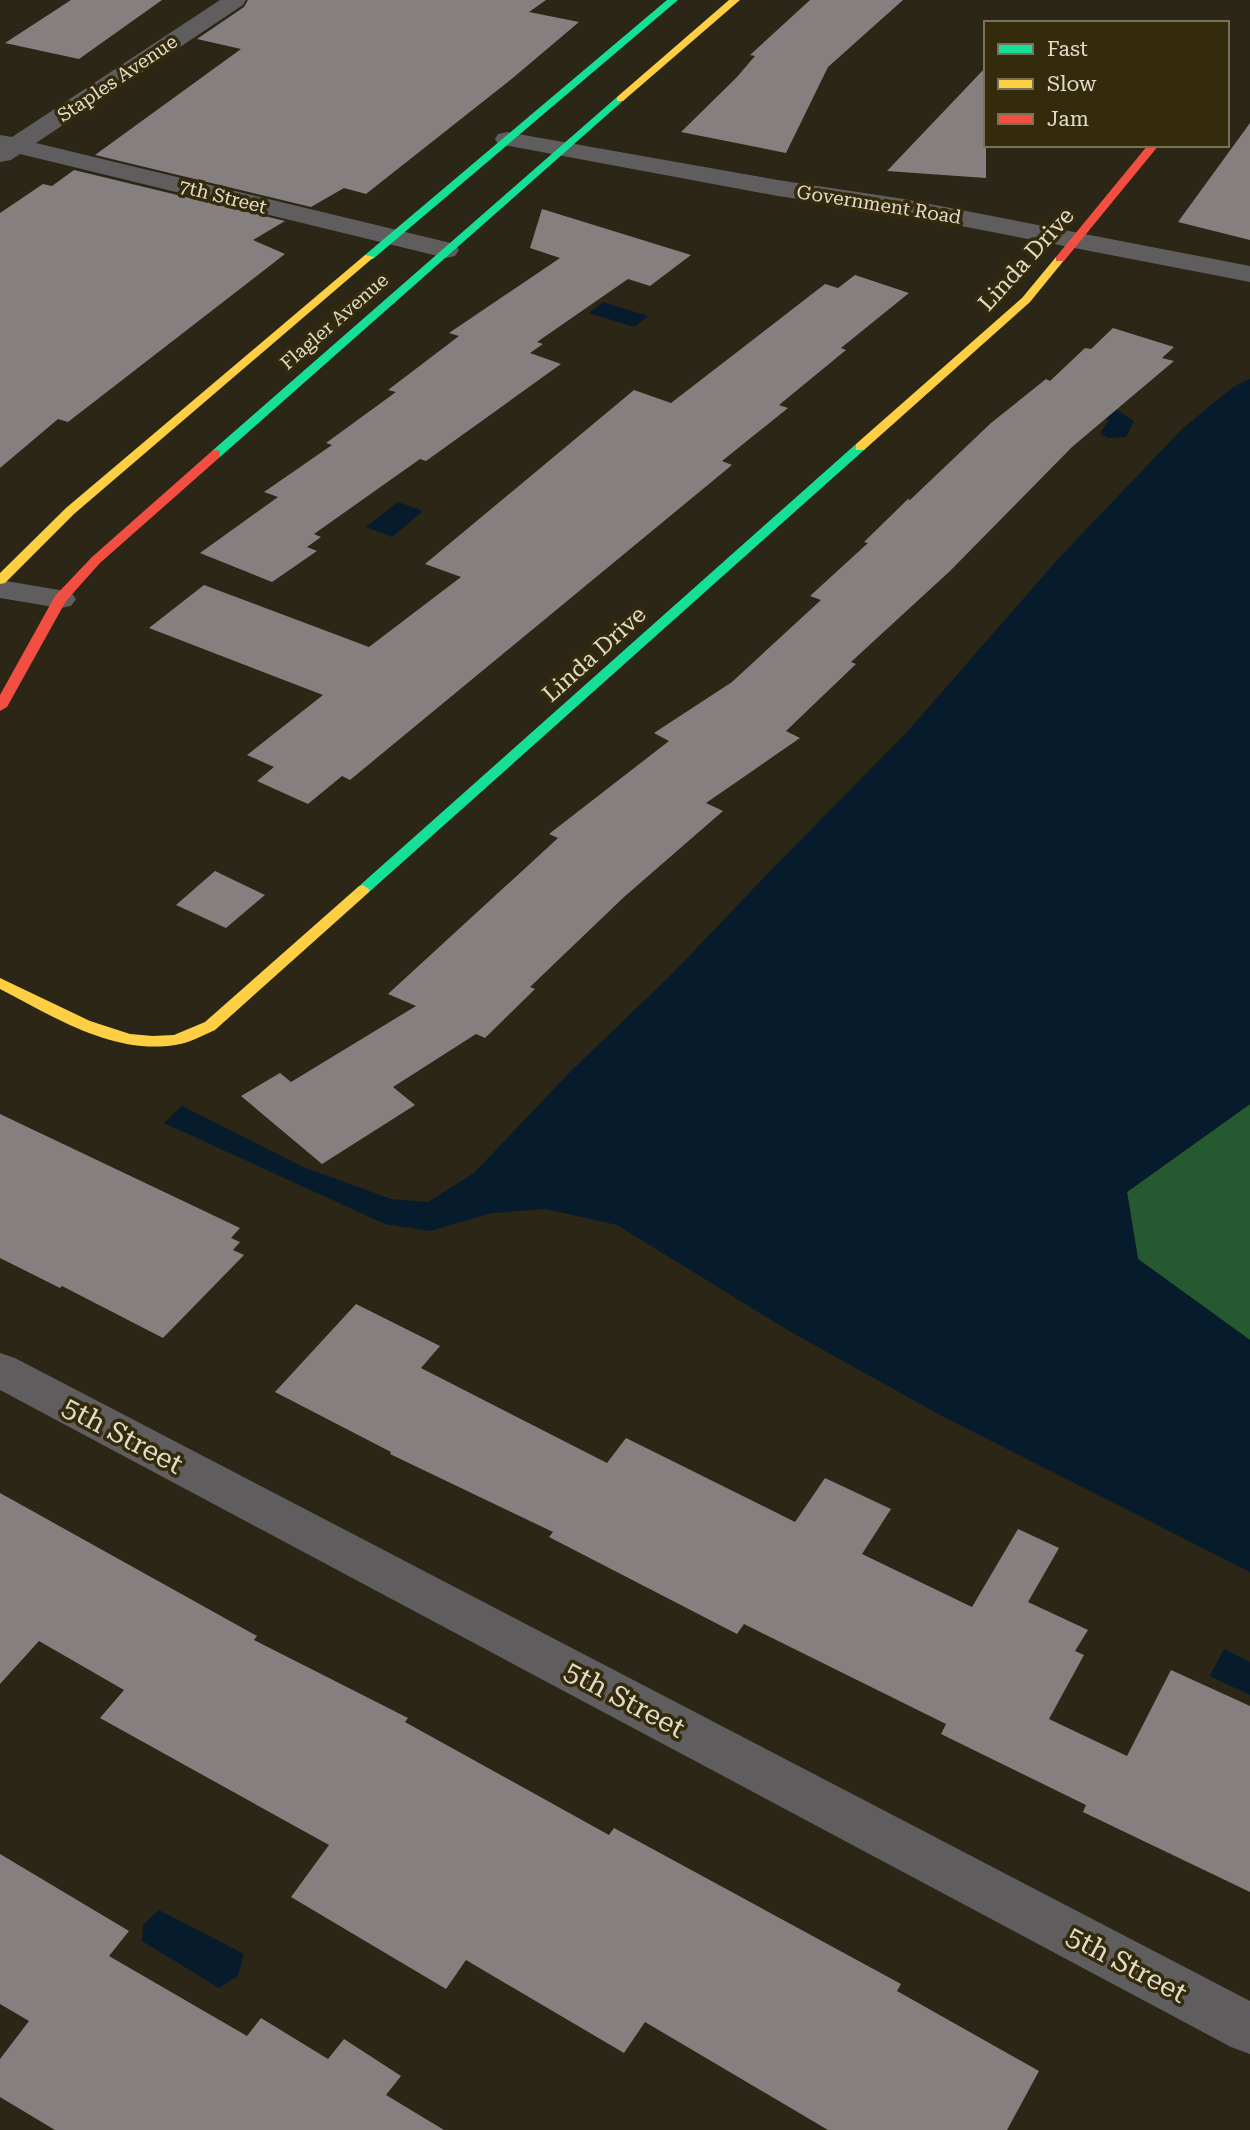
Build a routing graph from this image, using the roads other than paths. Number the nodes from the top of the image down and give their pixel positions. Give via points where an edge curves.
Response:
1 (234, 0) edge
2 (673, 0) edge
3 (735, 0) edge
4 (507, 139) junction
5 (1152, 147) edge
6 (5, 148) edge
7 (562, 151) junction
8 (392, 237) junction
9 (1076, 240) junction
10 (446, 250) junction
11 (1250, 274) edge
12 (0, 580) edge
13 (0, 589) edge
14 (60, 599) junction
15 (0, 707) edge
16 (0, 984) edge
17 (0, 1370) edge
18 (1250, 2029) edge

1 - 6 street, Staples Avenue
2 - 4 main road, Flagler Avenue
3 - 7 main road, Flagler Avenue
4 - 7 street, Government Road
4 - 8 main road, Flagler Avenue
5 - 9 main road, Linda Drive
6 - 8 street, 7th Street
7 - 9 street, Government Road via 904,206
7 - 10 main road, Flagler Avenue
8 - 10 street, 7th Street
8 - 12 main road, Flagler Avenue via 70,511
9 - 11 street, Government Road
9 - 16 main road, Linda Drive via 1016,309 210,1026 171,1041 135,1041
10 - 14 main road, Flagler Avenue via 115,542
13 - 14 street
14 - 15 main road, Flagler Avenue
17 - 18 street, 5th Street

